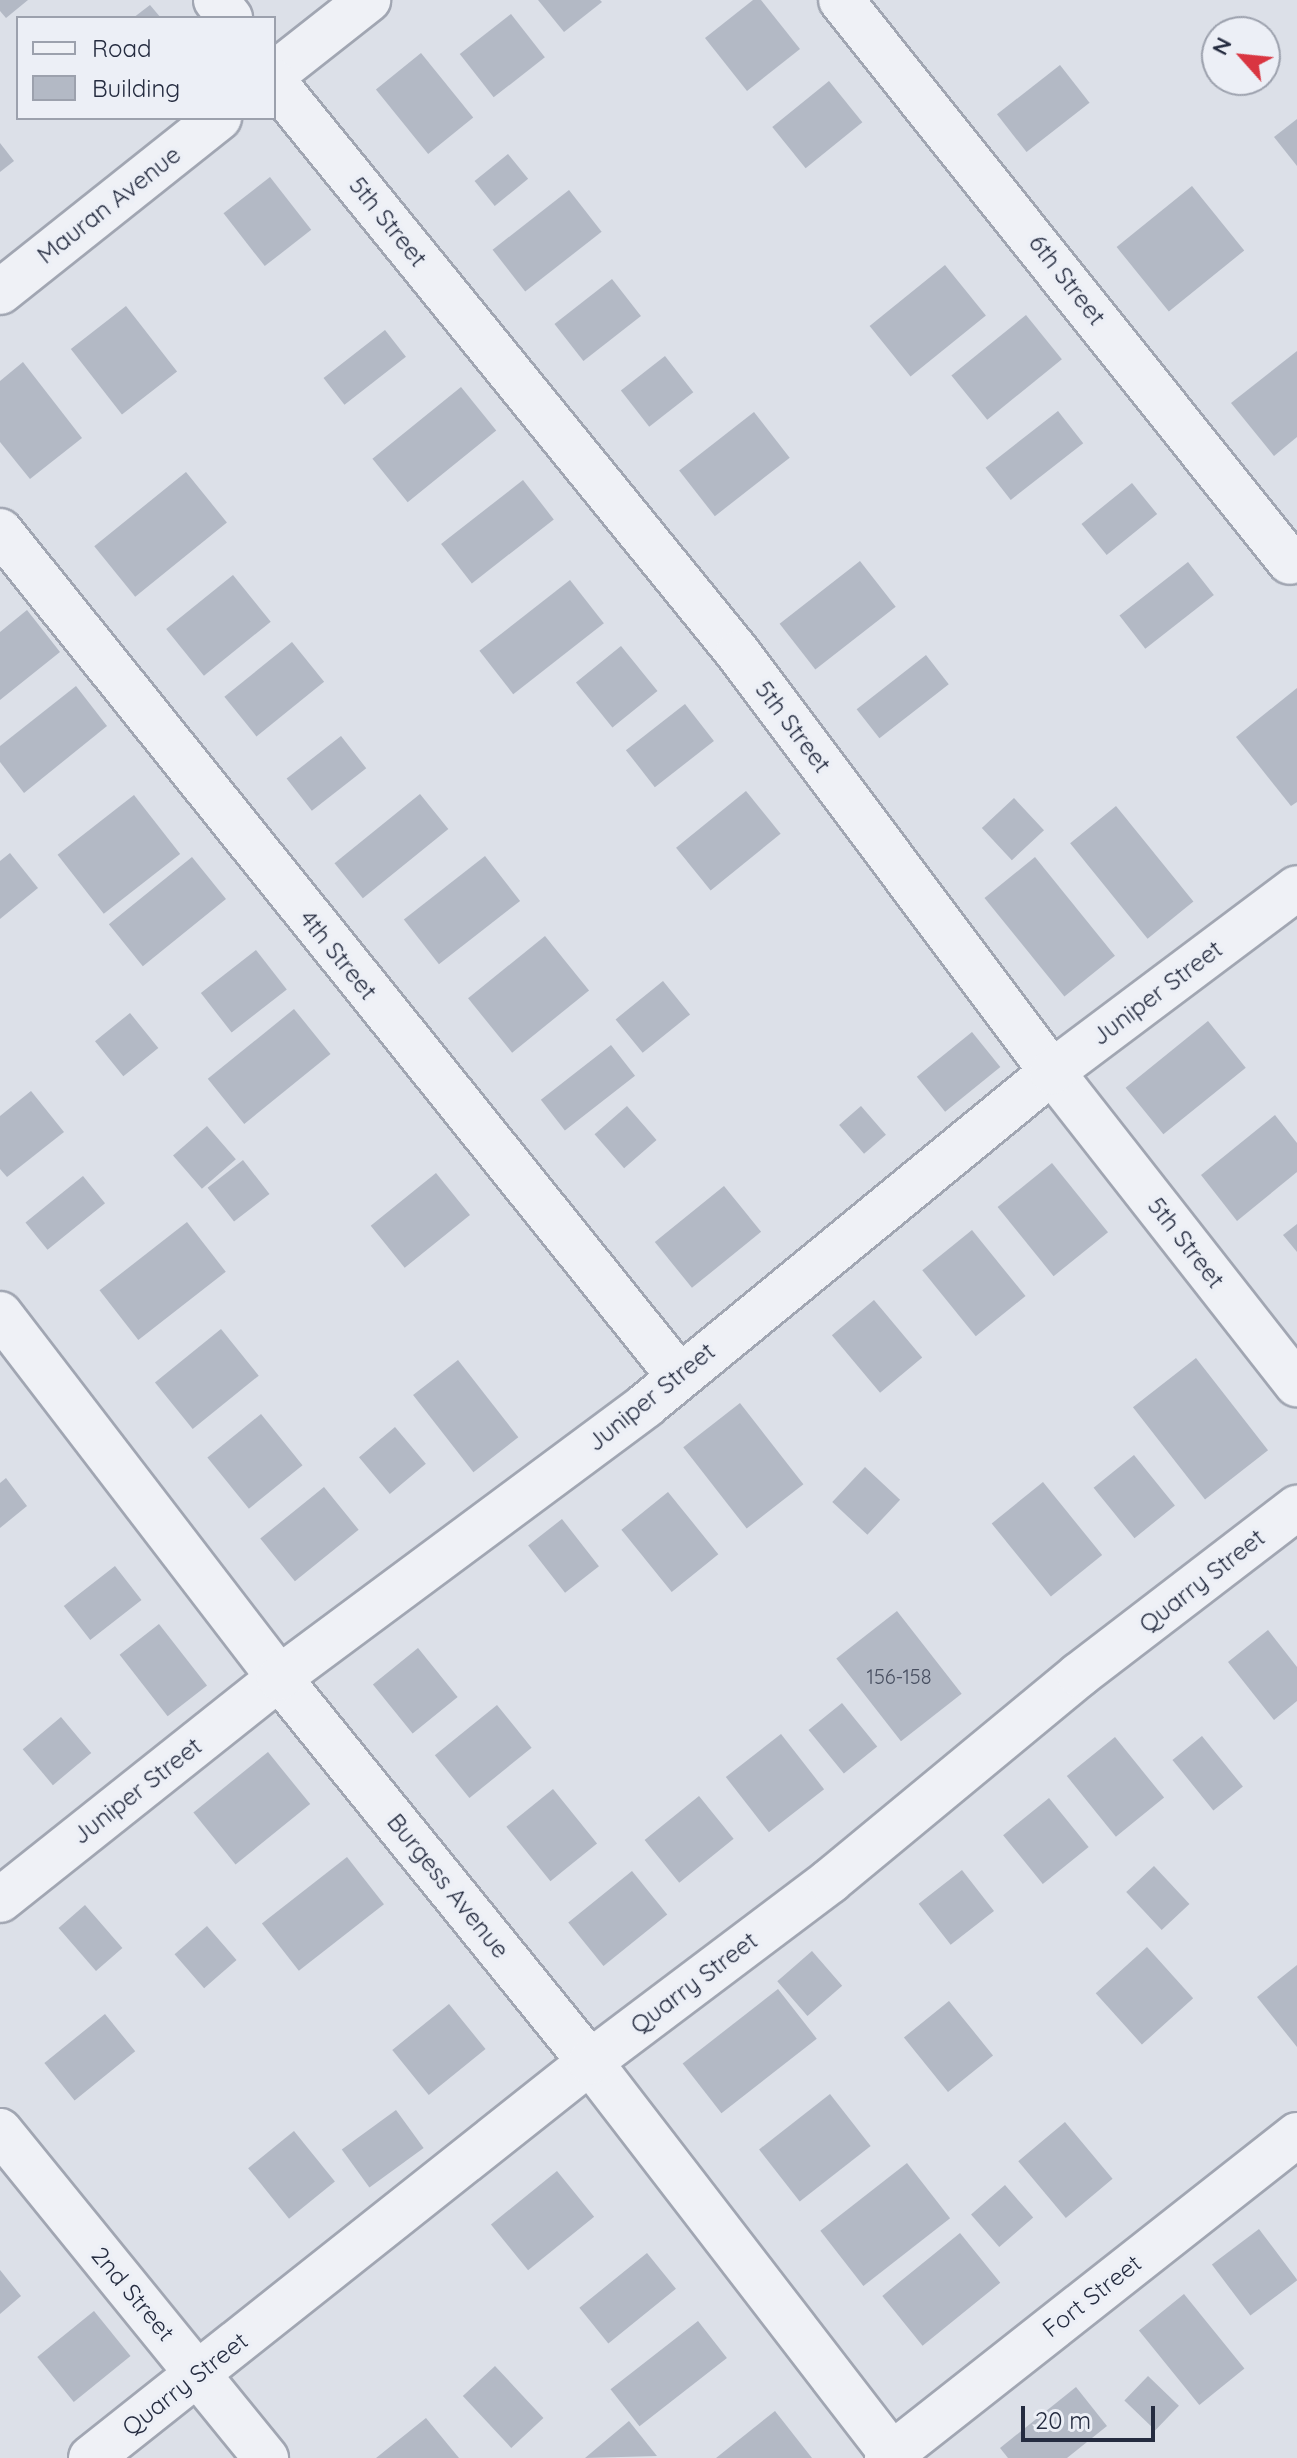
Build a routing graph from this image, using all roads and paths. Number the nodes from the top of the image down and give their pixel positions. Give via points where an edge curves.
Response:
1 (216, 0) edge
2 (368, 0) edge
3 (841, 0) edge
4 (228, 16) edge
5 (276, 72) edge
6 (276, 84) edge
7 (216, 120) edge
8 (0, 292) edge
9 (0, 531) edge
10 (1290, 562) dead end
11 (1297, 888) edge
12 (1052, 1072) junction
13 (0, 1314) edge
14 (679, 1376) junction
15 (1297, 1384) edge
16 (1297, 1508) edge
17 (279, 1678) junction
18 (0, 1900) edge
19 (590, 2062) junction
20 (0, 2131) edge
21 (1297, 2135) edge
22 (199, 2374) junction
23 (891, 2457) edge
24 (91, 2458) edge
25 (266, 2458) edge

1 - 4 street
2 - 5 street
3 - 10 street, 6th Street
6 - 12 street, 5th Street via 738,653
7 - 8 street, Mauran Avenue
9 - 14 street, 4th Street
11 - 12 street, Juniper Street
12 - 14 street, Juniper Street
12 - 15 street, 5th Street
13 - 17 street, Burgess Avenue
14 - 17 street, Juniper Street
16 - 19 street, Quarry Street via 1079,1675 830,1881
17 - 18 street, Juniper Street
17 - 19 street, Burgess Avenue
19 - 22 street, Quarry Street
19 - 23 street, Burgess Avenue
20 - 22 street, 2nd Street
21 - 23 street, Fort Street
22 - 24 street, Quarry Street
22 - 25 street, 2nd Street

